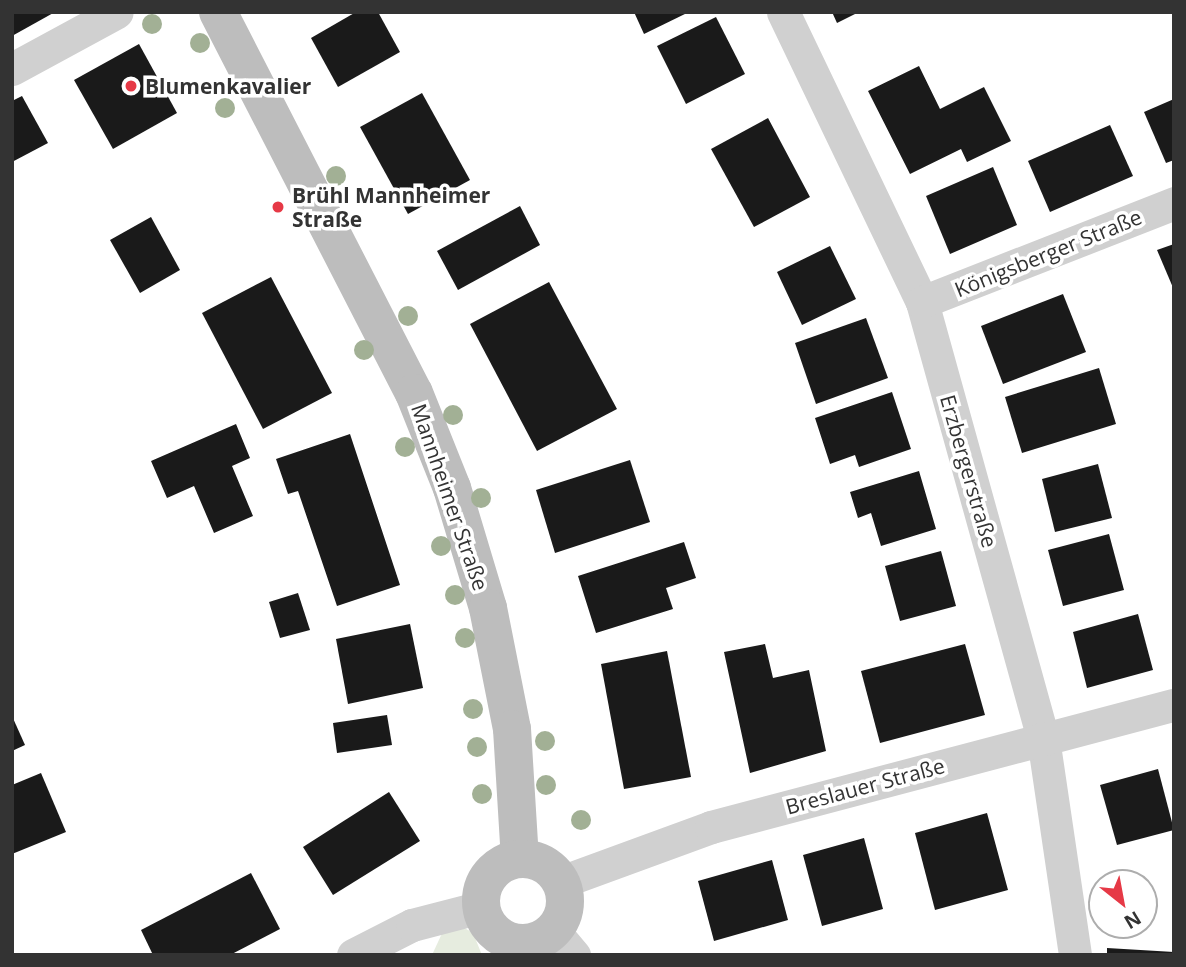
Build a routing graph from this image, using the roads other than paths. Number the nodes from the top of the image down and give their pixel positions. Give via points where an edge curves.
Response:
1 (117, 12) edge
2 (218, 12) edge
3 (783, 12) edge
4 (12, 69) edge
5 (1174, 203) edge
6 (922, 302) junction
7 (1174, 705) edge
8 (1043, 738) junction
9 (520, 858) junction
10 (561, 882) junction
11 (481, 906) junction
12 (413, 940) edge
13 (564, 942) edge
14 (512, 948) edge
15 (353, 955) edge
16 (1075, 955) edge

1 - 4 street
2 - 9 main road, Mannheimer Straße via 414,393 452,488 488,608 512,729
3 - 6 street, Erzbergerstraße
5 - 6 street, Königsberger Straße
6 - 8 street, Erzbergerstraße
7 - 8 street, Breslauer Straße
8 - 10 street, Breslauer Straße via 711,827
8 - 16 street, Erzbergerstraße
9 - 10 main road via 545,864
9 - 11 main road via 490,874
10 - 13 main road
11 - 12 street
11 - 14 main road via 494,931
12 - 15 street
13 - 14 main road via 539,939

